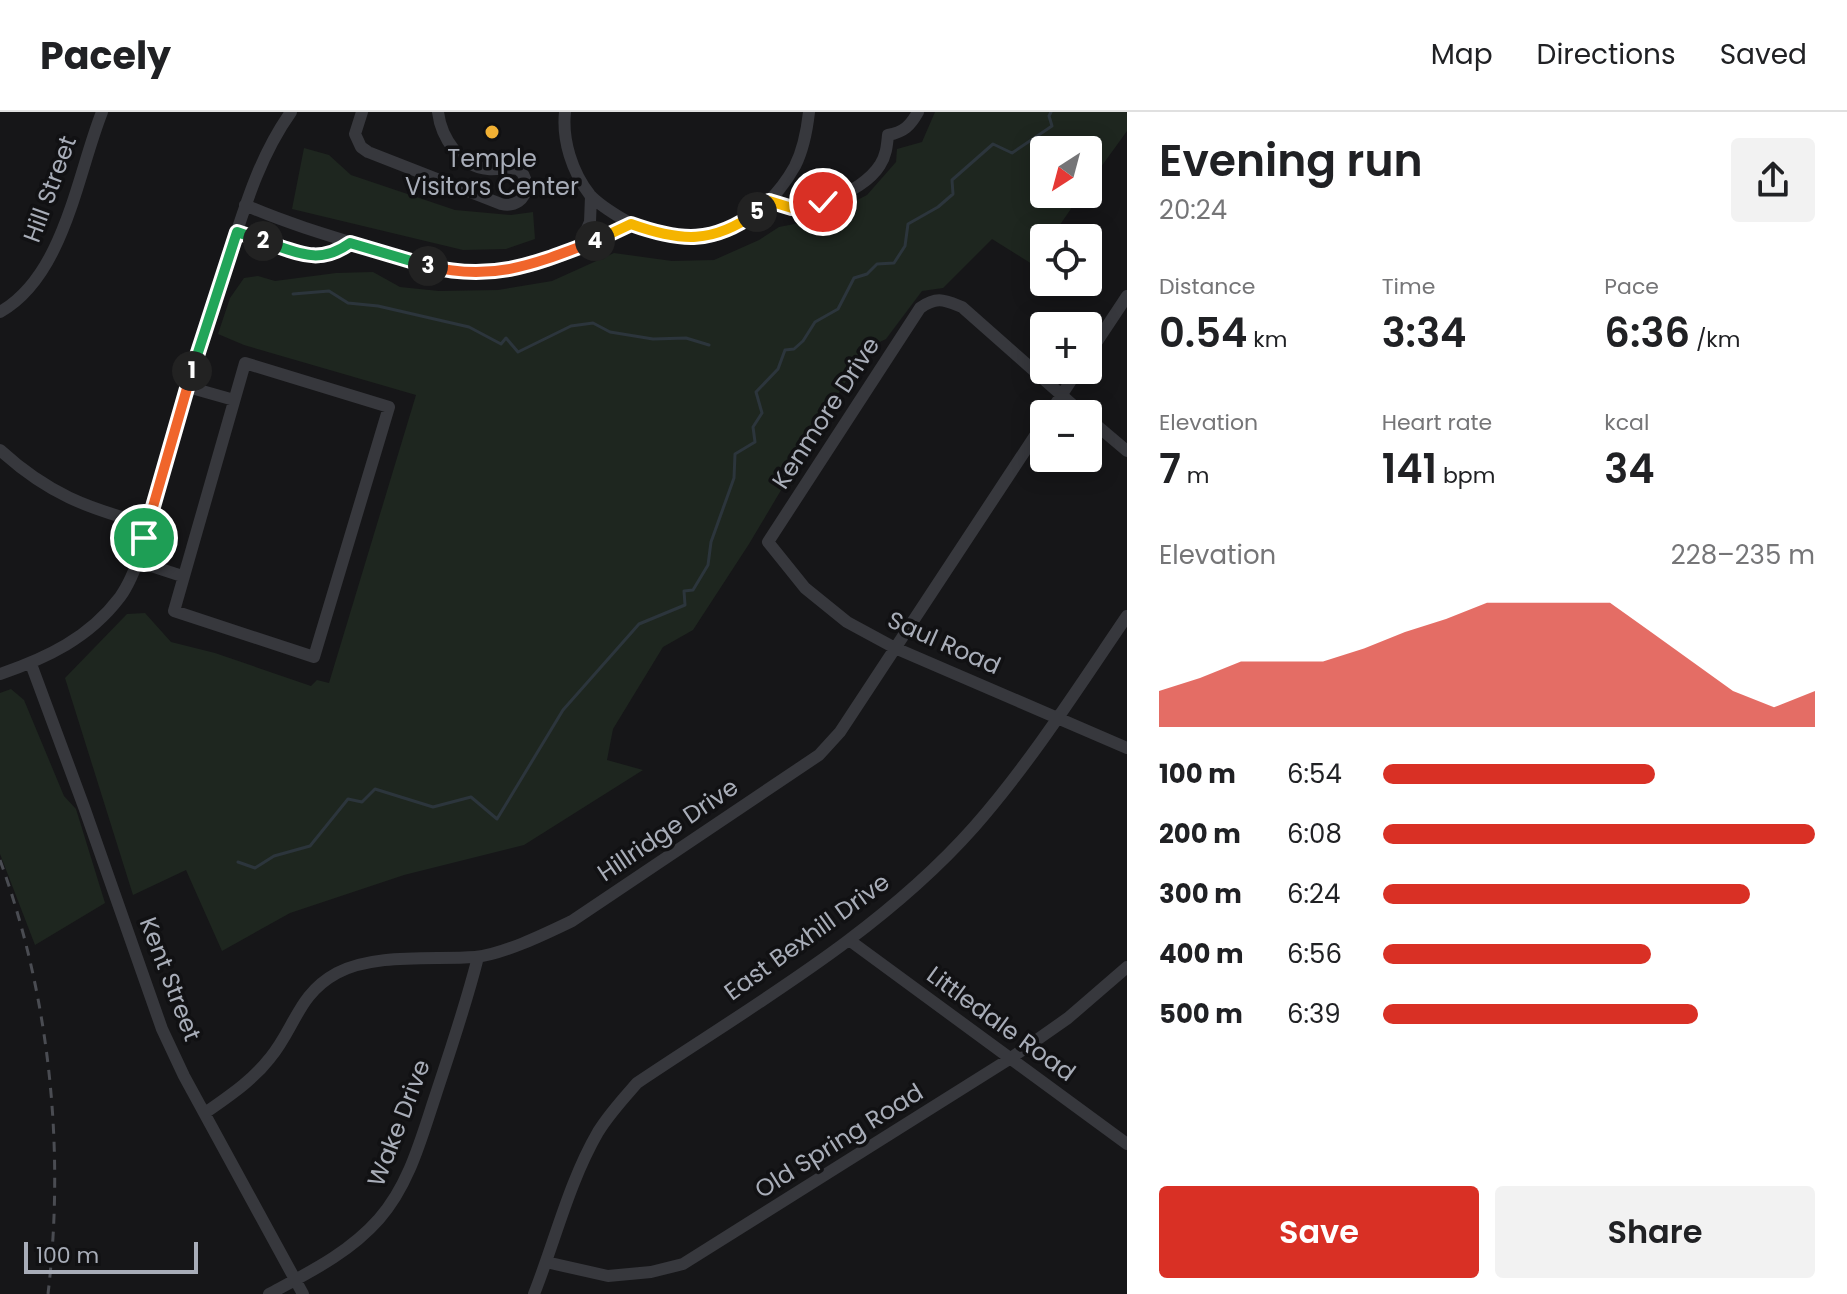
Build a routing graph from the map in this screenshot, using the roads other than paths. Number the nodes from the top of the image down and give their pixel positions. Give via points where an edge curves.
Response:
1 (102, 112) edge
2 (291, 112) edge
3 (362, 112) edge
4 (438, 112) edge
5 (565, 112) edge
6 (809, 112) edge
7 (918, 112) edge
8 (591, 196) junction
9 (769, 201) junction
10 (245, 205) junction
11 (631, 224) junction
12 (237, 232) junction
13 (350, 243) junction
14 (579, 247) junction
15 (1127, 296) edge
16 (0, 312) edge
17 (1102, 334) edge
18 (1069, 384) edge
19 (188, 387) junction
20 (1061, 396) junction
21 (234, 400) junction
22 (1058, 400) edge
23 (1066, 400) edge
24 (1102, 430) edge
25 (1030, 443) edge
26 (0, 450) edge
27 (1127, 451) edge
28 (149, 525) junction
29 (768, 542) joint
30 (136, 561) junction
31 (182, 576) junction
32 (1127, 616) edge
33 (895, 648) junction
34 (31, 664) junction
35 (0, 674) edge
36 (1058, 719) junction
37 (1127, 748) edge
38 (849, 940) junction
39 (478, 957) junction
40 (1127, 967) edge
41 (1011, 1058) junction
42 (205, 1113) junction
43 (1127, 1144) edge
44 (546, 1262) junction
45 (295, 1280) junction
46 (269, 1294) edge
47 (303, 1294) edge
48 (534, 1294) edge

1 - 16 street, Hill Street via 58,241 26,291
2 - 10 street via 265,154
3 - 4 street via 355,134 368,152 501,204 522,199 527,186 522,173 512,167 471,164 447,143
5 - 8 street via 565,142
6 - 9 street via 795,165
7 - 9 street via 902,132 888,135 880,166 851,190 792,208
8 - 11 street
8 - 14 street via 590,222
9 - 11 street via 729,229 696,239
10 - 12 street
10 - 13 street
11 - 14 street
12 - 13 street via 308,256 324,257
12 - 19 street
13 - 14 street via 449,271 480,273 531,265
15 - 17 street
18 - 20 street
19 - 21 street
19 - 28 street
20 - 22 street
20 - 23 street
20 - 29 street, Kenmore Drive via 962,307 933,299 920,308
21 - 31 street
21 - 31 street via 245,363 389,407 314,657 174,611
24 - 27 street
25 - 33 street, Hillridge Drive
26 - 28 street via 58,494
28 - 30 street
29 - 33 street, Saul Road via 805,588 830,609
30 - 31 street
30 - 34 street via 121,595 86,634
32 - 36 street, East Bexhill Drive
33 - 36 street, Saul Road
33 - 39 street, Hillridge Drive via 819,755 572,921
34 - 35 street
34 - 42 street, Kent Street via 162,1029
36 - 37 street, Saul Road
36 - 38 street, East Bexhill Drive via 972,828 900,899
38 - 41 street, Littledale Road
38 - 44 street, East Bexhill Drive via 637,1083 614,1108 579,1170
39 - 42 street, Hillridge Drive via 355,965 336,974 305,1000 258,1071
39 - 45 street, Wake Drive via 399,1192 353,1244
40 - 41 street, Old Spring Road
41 - 43 street, Littledale Road
41 - 44 street, Old Spring Road via 683,1264 608,1276
42 - 45 street, Kent Street
44 - 48 street, East Bexhill Drive
45 - 46 street, Wake Drive
45 - 47 street, Kent Street

